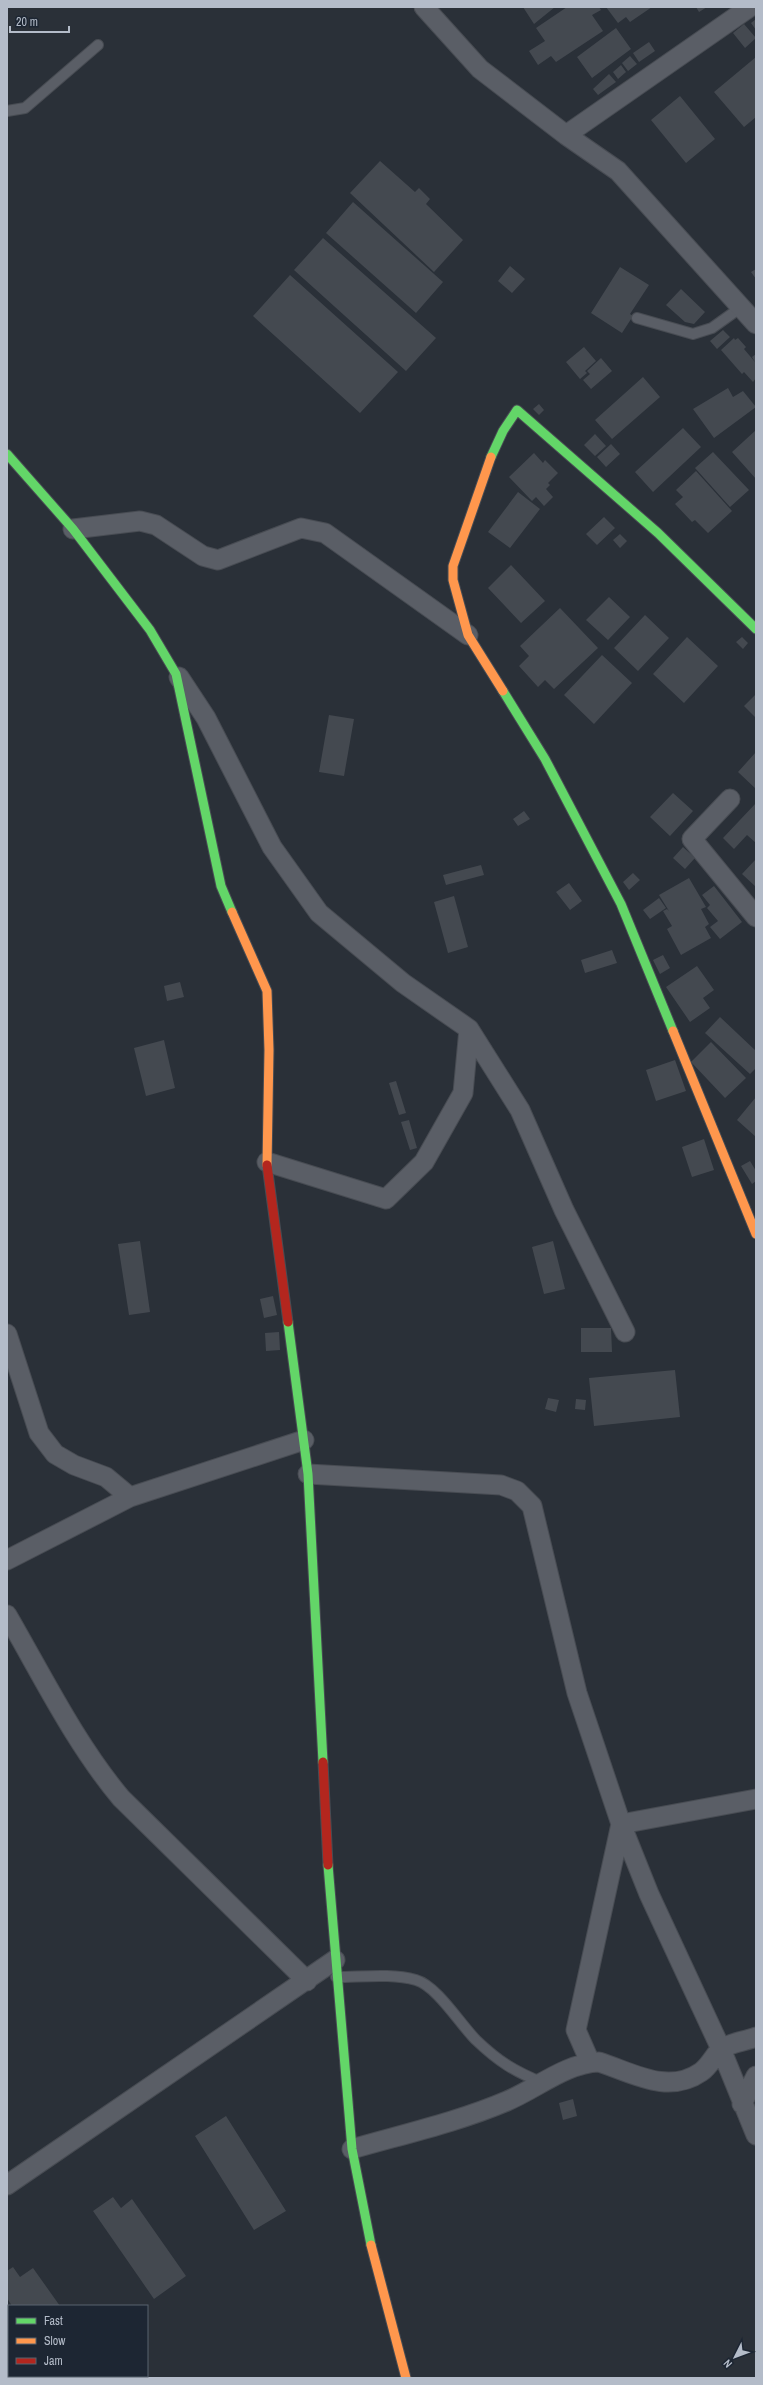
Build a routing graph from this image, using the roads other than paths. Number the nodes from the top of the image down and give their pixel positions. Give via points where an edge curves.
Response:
1 (424, 7) edge
2 (750, 7) edge
3 (98, 45) dead end
4 (7, 111) edge
5 (566, 135) junction
6 (740, 308) junction
7 (637, 318) dead end
8 (756, 324) edge
9 (7, 454) edge
10 (73, 529) junction
11 (756, 630) edge
12 (468, 635) junction
13 (176, 674) junction
14 (730, 799) dead end
15 (756, 917) edge
16 (469, 1028) junction
17 (267, 1162) junction
18 (756, 1234) edge
19 (626, 1332) dead end
20 (7, 1334) edge
21 (304, 1440) junction
22 (308, 1474) junction
23 (130, 1497) junction
24 (7, 1560) edge
25 (7, 1615) edge
26 (756, 1799) edge
27 (621, 1824) junction
28 (336, 1969) junction
29 (307, 1981) junction
30 (756, 2037) edge
31 (721, 2049) junction
32 (590, 2062) junction
33 (756, 2076) edge
34 (543, 2083) junction
35 (742, 2104) junction
36 (756, 2135) edge
37 (352, 2149) junction
38 (7, 2185) edge
39 (406, 2378) edge

1 - 5 street via 480,69
2 - 5 street
3 - 4 lane via 26,108
5 - 6 street via 618,171
6 - 7 lane via 712,328 693,334
6 - 8 street
9 - 10 street
10 - 12 street via 140,521 156,525 203,556 218,560 301,528 325,534
10 - 13 street via 150,630
11 - 12 street via 658,533 517,410 489,460 470,524 453,566 452,580
12 - 18 street via 545,760 621,904
13 - 16 street via 206,718 272,848 319,913 403,983
13 - 17 street via 221,886 267,991
14 - 15 street via 692,838
16 - 17 street via 463,1093 424,1162 386,1199
16 - 19 street via 520,1110 564,1210
17 - 21 street
20 - 23 street via 39,1433 55,1454 74,1465 106,1477
21 - 22 street
21 - 23 street
22 - 27 street via 501,1485 517,1491 532,1506 577,1693
22 - 28 street
23 - 24 street
25 - 29 street via 86,1752 104,1778 126,1803
26 - 27 street
27 - 31 street via 649,1894
27 - 32 street via 576,2030
28 - 29 street
28 - 34 lane via 417,1980 431,1988 476,2040 503,2063 512,2070
28 - 37 street
29 - 38 street
30 - 31 street
31 - 32 street via 714,2061 702,2072 690,2078 664,2084 599,2062
31 - 35 street
32 - 34 street
33 - 35 street
34 - 37 street via 508,2101 461,2118
35 - 36 street
37 - 39 street via 367,2228

